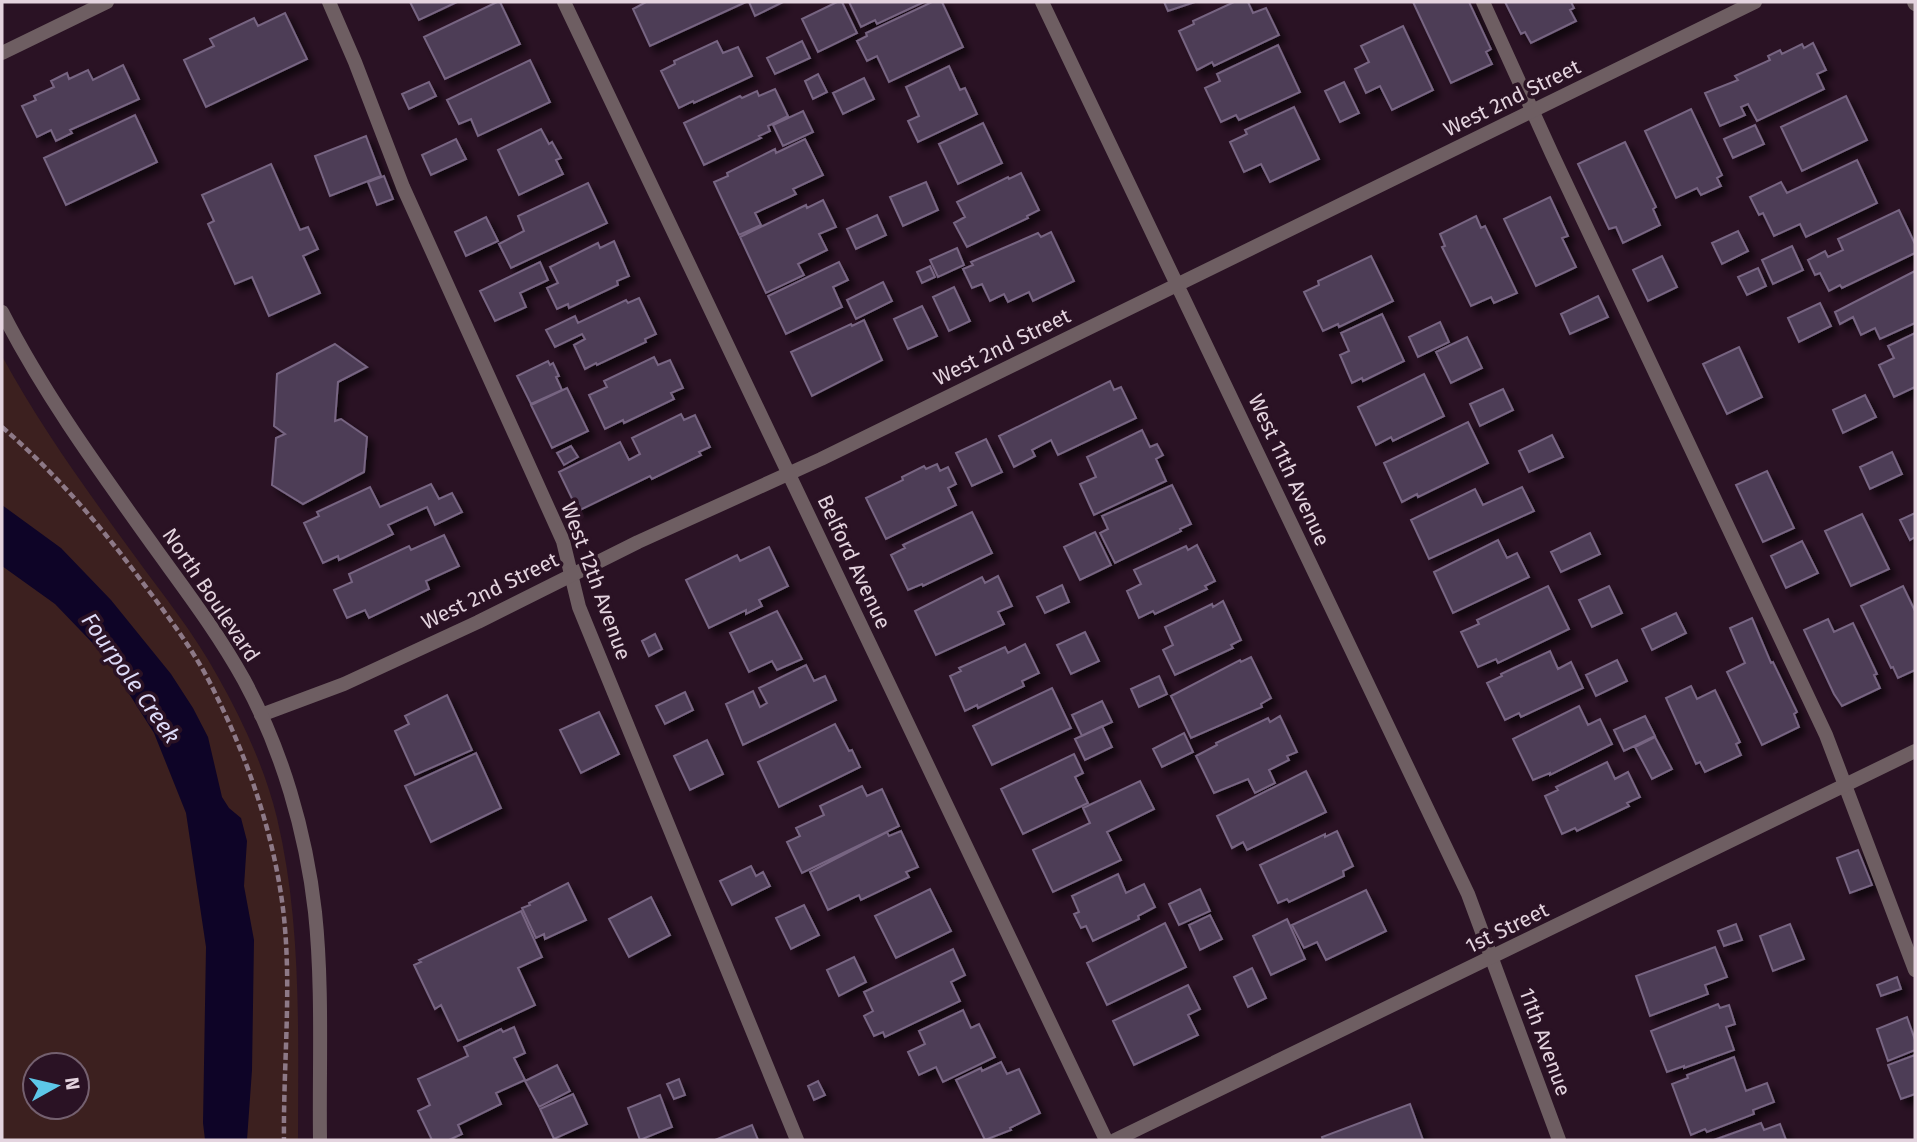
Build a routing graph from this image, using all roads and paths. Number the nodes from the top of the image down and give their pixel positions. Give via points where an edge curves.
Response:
1 (107, 2) edge
2 (329, 2) edge
3 (564, 2) edge
4 (1042, 2) edge
5 (1483, 2) edge
6 (1755, 2) edge
7 (2, 52) edge
8 (1532, 111) junction
9 (1177, 284) junction
10 (2, 312) edge
11 (2, 426) edge
12 (789, 475) junction
13 (572, 574) junction
14 (261, 715) junction
15 (1915, 751) edge
16 (1846, 785) junction
17 (1493, 958) junction
18 (1915, 970) edge
19 (1133, 1136) edge
20 (284, 1140) edge
21 (320, 1140) edge
22 (797, 1140) edge
23 (1106, 1140) edge
24 (1115, 1140) edge
25 (1559, 1140) edge

1 - 7 street
2 - 13 street, West 12th Avenue via 403,187 563,541
3 - 12 street, Belford Avenue
4 - 9 street, West 11th Avenue
5 - 8 street
6 - 8 street, West 2nd Street
8 - 9 street, West 2nd Street
8 - 16 street
9 - 12 street, West 2nd Street
9 - 17 street, West 11th Avenue via 1468,894
10 - 14 street, North Boulevard via 46,393 214,629
11 - 20 path via 87,511 166,614 216,693 241,751 268,830 282,902 287,995
12 - 13 street, West 2nd Street
12 - 23 street, Belford Avenue
13 - 14 street, West 2nd Street via 344,684
13 - 22 street, West 12th Avenue via 579,607
14 - 21 street, North Boulevard via 293,802 315,912
15 - 16 street, 1st Street
16 - 17 street, 1st Street
16 - 18 street
17 - 19 street, 1st Street
17 - 25 street, 11th Avenue
19 - 24 street, 1st Street

